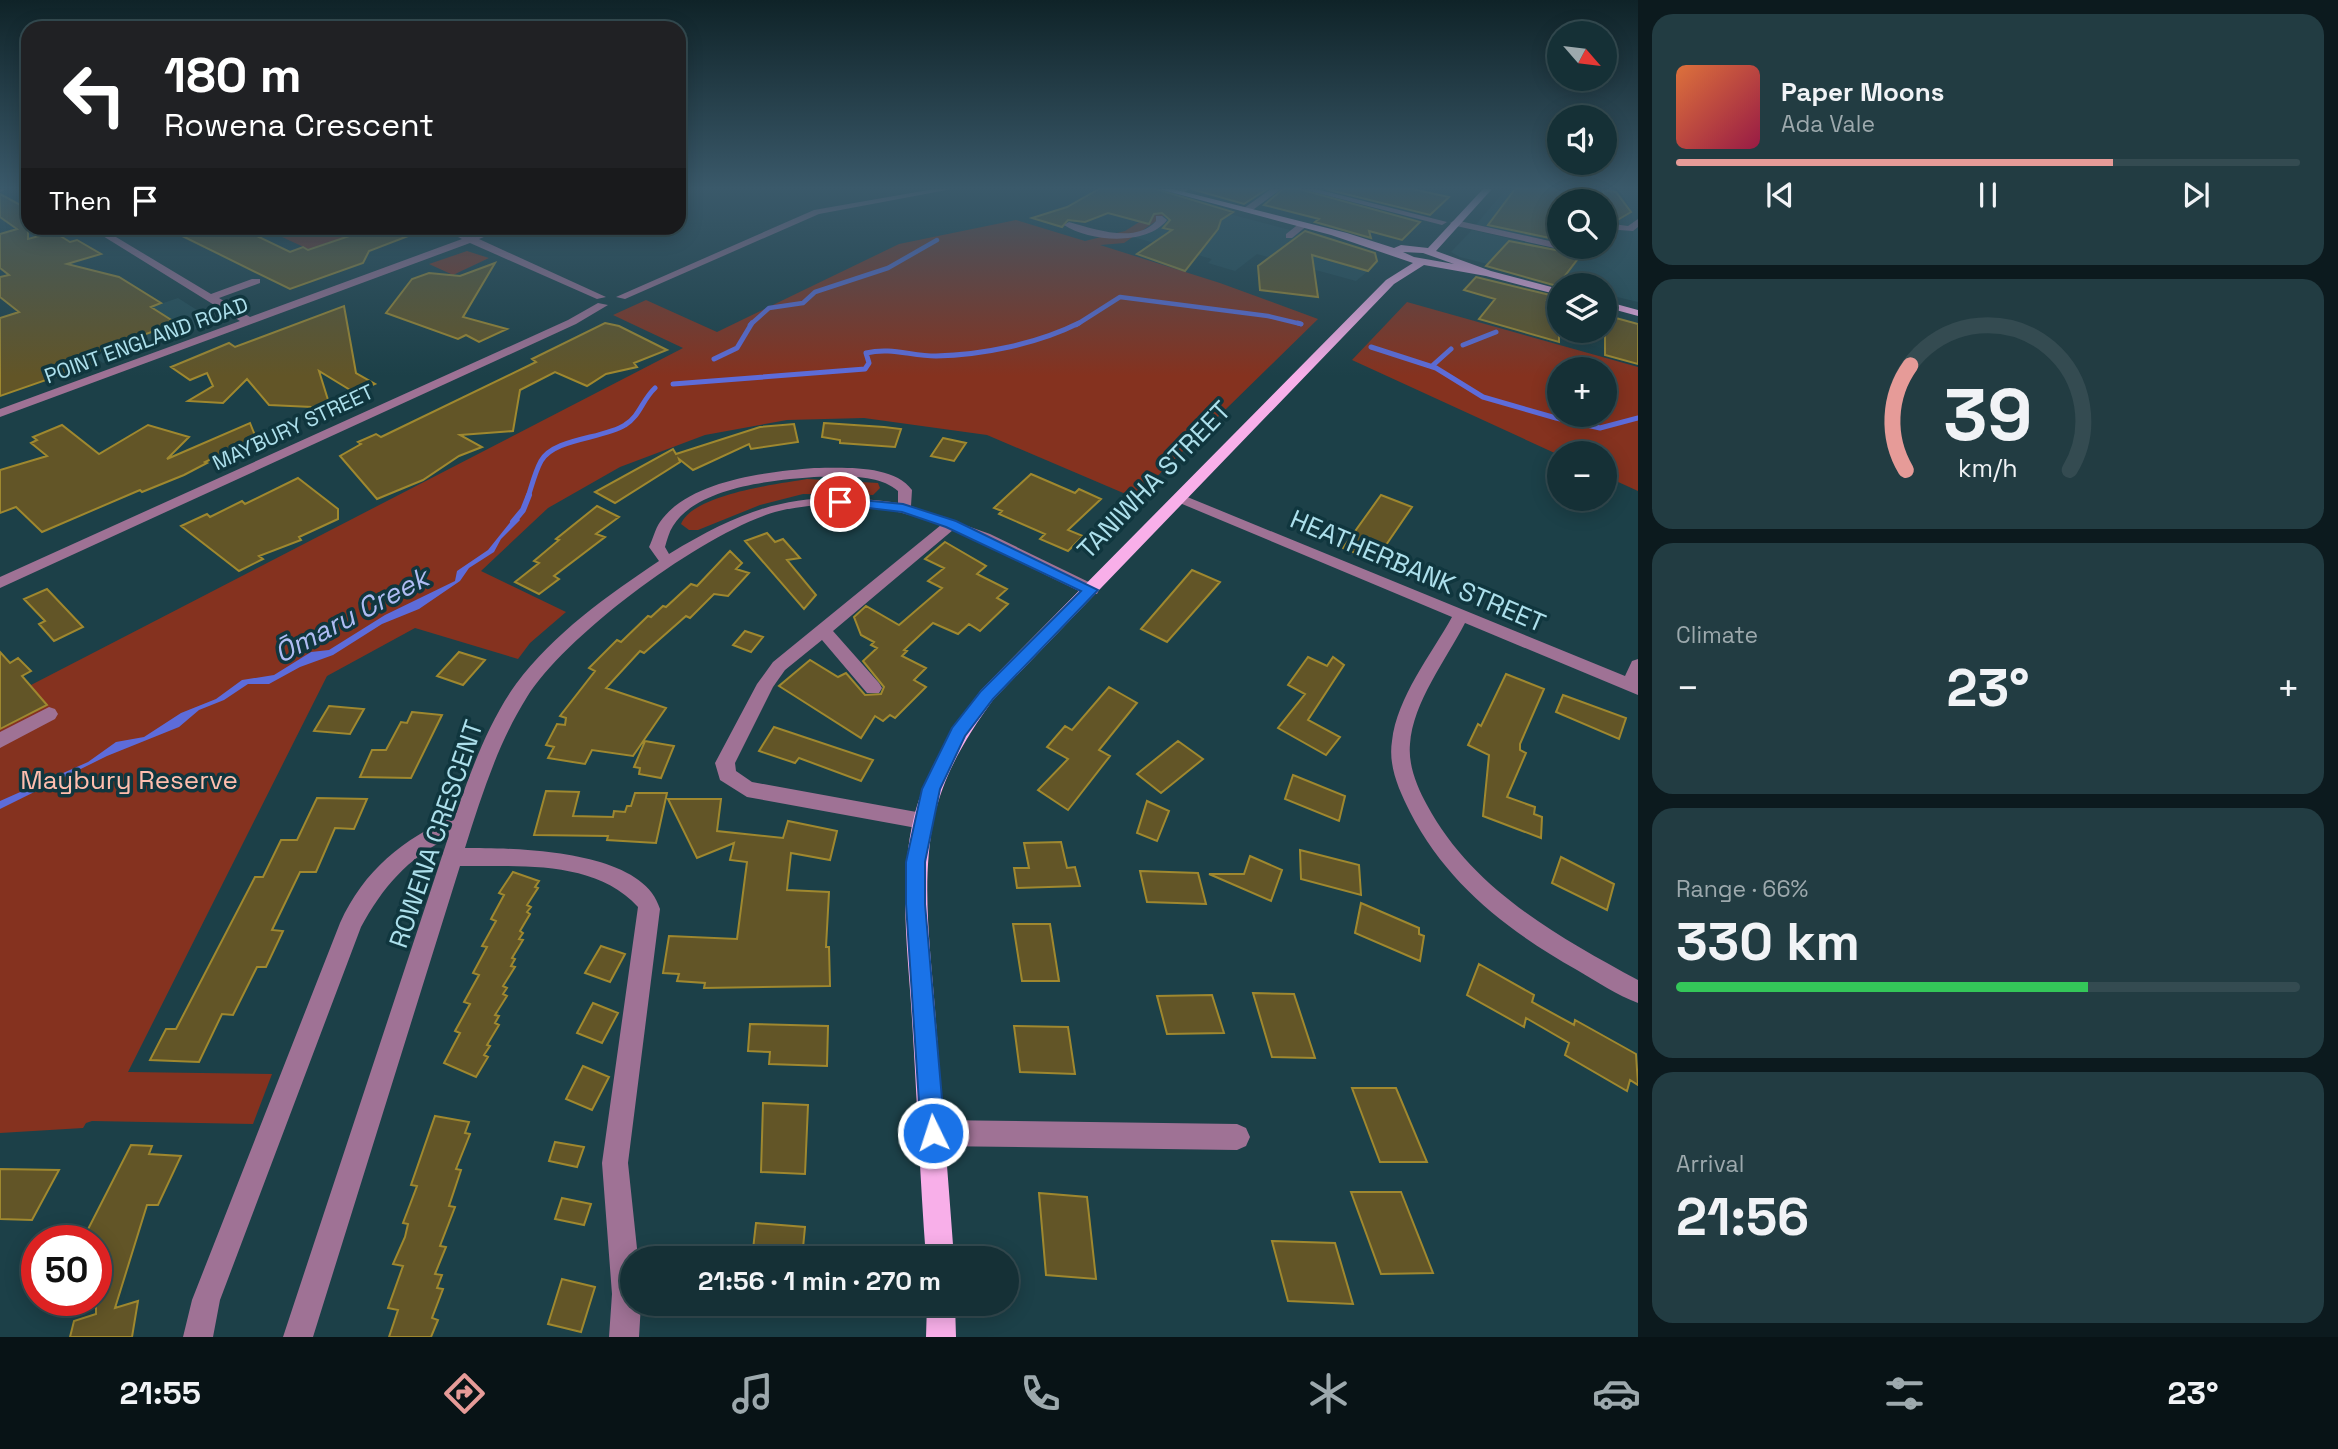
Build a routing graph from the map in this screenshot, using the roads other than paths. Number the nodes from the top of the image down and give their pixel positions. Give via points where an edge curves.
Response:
1 (133, 251) edge
2 (437, 251) edge
3 (496, 251) edge
4 (726, 251) edge
5 (1404, 251) edge
6 (1406, 251) edge
7 (1432, 251) edge
8 (1428, 257) junction
9 (256, 281) dead end
10 (1390, 282) junction
11 (1547, 289) edge
12 (210, 298) junction
13 (601, 301) junction
14 (1617, 307) edge
15 (1638, 313) edge
16 (250, 322) junction
17 (0, 414) edge
18 (1180, 498) junction
19 (903, 508) junction
20 (951, 524) junction
21 (668, 563) junction
22 (0, 583) edge
23 (1091, 590) junction
24 (1461, 615) junction
25 (822, 629) junction
26 (1638, 665) edge
27 (1634, 687) edge
28 (873, 688) dead end
29 (49, 714) dead end
30 (0, 741) edge
31 (922, 821) junction
32 (462, 822) junction
33 (453, 857) junction
34 (1638, 992) edge
35 (933, 1133) junction
36 (1237, 1137) dead end
37 (939, 1246) edge
38 (941, 1316) edge
39 (198, 1337) edge
40 (298, 1337) edge
41 (624, 1337) edge
42 (941, 1337) edge

1 - 12 street
2 - 16 street, POINT ENGLAND ROAD
3 - 13 street
4 - 13 street via 621,297
5 - 10 main road, TANIWHA STREET
6 - 8 main road
7 - 8 main road, TANIWHA STREET
8 - 10 main road, TANIWHA STREET
8 - 11 main road
9 - 12 street
10 - 18 main road, TANIWHA STREET
12 - 16 street
13 - 22 street, MAYBURY STREET via 572,322
14 - 15 main road
16 - 17 street, POINT ENGLAND ROAD
18 - 23 main road, TANIWHA STREET
18 - 24 street, HEATHERBANK STREET
19 - 20 street, ROWENA CRESCENT
19 - 21 street, ROWENA CRESCENT via 840,502 770,509 721,530
19 - 21 street via 903,488 861,474 802,472 741,482 691,503 664,524 657,547
20 - 23 street, ROWENA CRESCENT
20 - 25 street
21 - 32 street, ROWENA CRESCENT via 573,632 524,687 495,738
23 - 31 main road, TANIWHA STREET via 987,695 958,733 931,789
24 - 27 street, HEATHERBANK STREET
24 - 34 street via 1402,734 1403,771 1421,816 1455,863 1509,916
25 - 28 street
25 - 31 street via 771,676 728,756 727,775 757,792
26 - 27 street
29 - 30 street
31 - 35 main road, TANIWHA STREET via 916,904
32 - 33 street, ROWENA CRESCENT
32 - 39 street via 399,855 351,923 206,1300
33 - 40 street, ROWENA CRESCENT
33 - 41 street via 561,862 629,886 648,904 615,1163 627,1291
35 - 36 street
35 - 37 main road, TANIWHA STREET
38 - 42 main road

